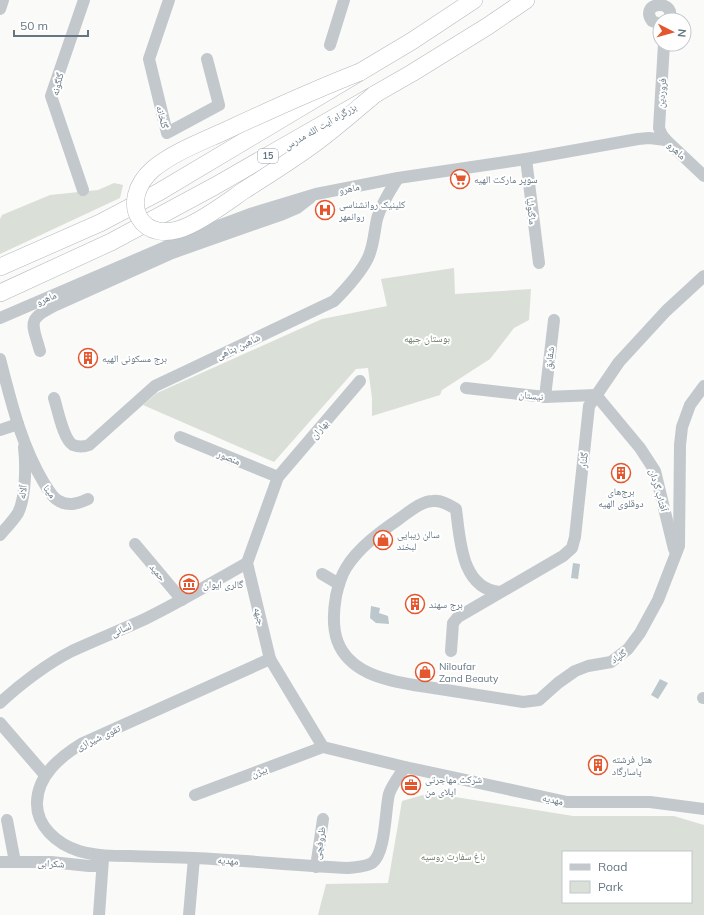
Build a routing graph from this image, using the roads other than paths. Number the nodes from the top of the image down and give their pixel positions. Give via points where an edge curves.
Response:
1 (3, 0) edge
2 (84, 0) edge
3 (169, 0) edge
4 (344, 0) edge
5 (474, 0) edge
6 (526, 0) edge
7 (0, 9) edge
8 (669, 12) edge
9 (652, 21) edge
10 (330, 45) dead end
11 (664, 52) edge
12 (207, 59) dead end
13 (360, 72) junction
14 (374, 95) junction
15 (666, 140) junction
16 (526, 159) junction
17 (704, 176) edge
18 (398, 178) junction
19 (83, 190) dead end
20 (316, 194) junction
21 (539, 263) dead end
22 (0, 267) edge
23 (704, 276) edge
24 (0, 293) edge
25 (0, 318) edge
26 (554, 320) dead end
27 (40, 351) dead end
28 (0, 359) edge
29 (360, 381) dead end
30 (704, 386) edge
31 (466, 388) dead end
32 (596, 395) junction
33 (545, 397) junction
34 (54, 398) dead end
35 (18, 424) junction
36 (0, 430) edge
37 (180, 437) dead end
38 (26, 447) junction
39 (278, 477) junction
40 (88, 499) dead end
41 (0, 535) edge
42 (135, 544) dead end
43 (675, 556) junction
44 (247, 563) junction
45 (322, 574) dead end
46 (339, 584) junction
47 (500, 592) junction
48 (182, 600) junction
49 (451, 651) dead end
50 (270, 659) junction
51 (0, 703) edge
52 (0, 723) edge
53 (323, 746) junction
54 (405, 767) junction
55 (45, 775) junction
56 (196, 794) dead end
57 (704, 809) edge
58 (7, 820) dead end
59 (323, 820) dead end
60 (194, 858) junction
61 (102, 861) junction
62 (0, 862) edge
63 (15, 862) junction
64 (316, 867) junction
65 (98, 915) edge
66 (189, 915) edge

1 - 7 street
2 - 19 street, گلگونه via 51,96
3 - 12 street, گلخانه via 149,59 167,133 219,105
4 - 10 street
5 - 13 highway, 15
6 - 14 highway, بزرگراه آیت الله مدرس / 15
8 - 9 street via 663,4 656,4 651,8 649,15
11 - 15 street, فروردین via 659,128
13 - 14 highway, bridge via 299,96 166,160 152,170 143,181 138,192 136,211 139,219 146,227 155,231 177,231 190,225 318,141
13 - 22 highway, 15 via 158,192 100,223
14 - 24 highway, بزرگراه آیت الله مدرس / 15 via 111,242
15 - 16 street, ماهرو via 638,139
15 - 17 street, ماهرو
16 - 18 street, ماهرو
16 - 21 street, ماگنولیا
18 - 20 street, ماهرو
18 - 34 street, شاهین پناهی via 377,218 368,259 334,301 155,386 89,445 76,446 69,441
20 - 25 street, ماهرو via 250,214 191,236
20 - 27 street via 297,208 172,254 40,313 35,318 33,326
23 - 32 street, گلنار via 666,311 619,362
26 - 33 street, شقایق
28 - 35 street
29 - 39 street, بهاران
30 - 43 street, گلپاد via 690,405 682,426 679,546
31 - 33 street, نیستان
32 - 33 street, نیستان
32 - 43 street, آفتاب گردان via 640,448 655,471
32 - 47 street, گلنار via 589,406 572,548 563,556
35 - 36 street
35 - 38 street
37 - 39 street, منصور
38 - 40 street, مینا via 56,500 74,504
38 - 41 street, آلاله via 20,508
39 - 44 street
42 - 48 street, حمید
43 - 46 street, گلپاد via 658,600 628,649 611,662 575,671 535,701 523,702 400,683 368,672 352,662 336,640 335,603
44 - 48 street, لسانی
44 - 50 street, جبهه
45 - 46 street
46 - 47 street via 346,568 362,548 410,511 423,503 434,501 456,509 467,568 486,589
47 - 49 street, گلنار via 458,617 453,623
48 - 51 street, لسانی via 70,652 14,690
50 - 53 street, جبهه
50 - 55 street, تقوی شیرازی via 81,744 59,760
52 - 55 street
53 - 54 street, مهدیه
53 - 56 street, بیژن
54 - 57 street, مهدیه via 567,802 650,802
54 - 64 street, مهدیه via 389,792 381,848 373,863 348,868
55 - 61 street, تقوی شیرازی via 37,797 37,811 43,825 65,845
58 - 63 street
59 - 64 street, ظروفچی
60 - 61 street, مهدیه
60 - 64 street, مهدیه
60 - 66 street
61 - 63 street, شکرابی via 89,866
61 - 65 street
62 - 63 street, شکرابی

